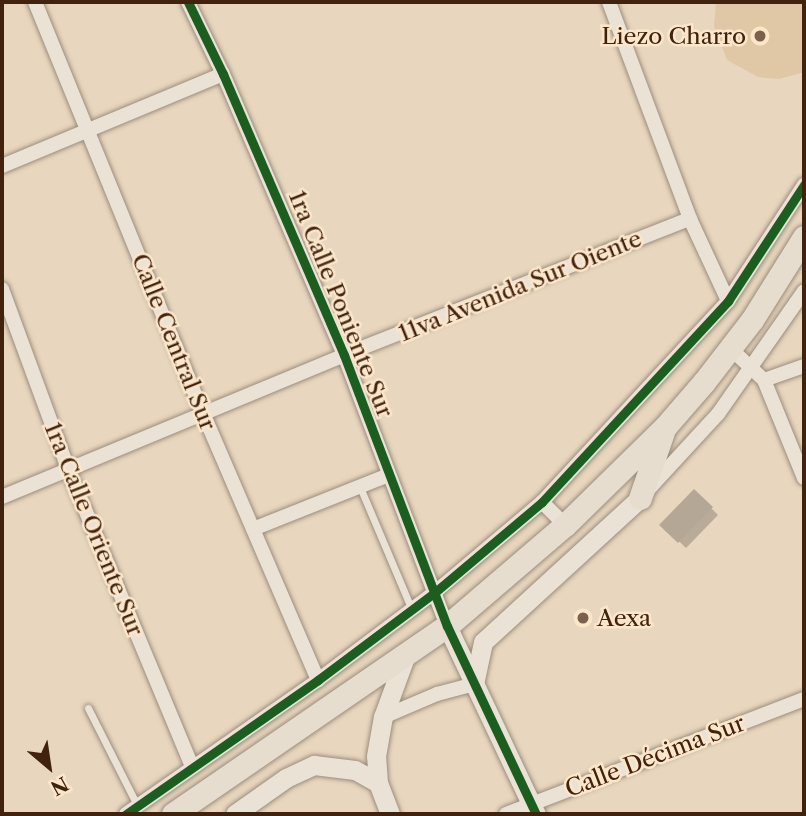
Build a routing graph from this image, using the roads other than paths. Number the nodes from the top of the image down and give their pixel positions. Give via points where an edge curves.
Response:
1 (35, 2) edge
2 (188, 2) edge
3 (609, 2) edge
4 (223, 74) junction
5 (88, 132) junction
6 (2, 166) edge
7 (804, 185) edge
8 (690, 219) junction
9 (804, 237) edge
10 (2, 289) edge
11 (804, 291) edge
12 (728, 301) junction
13 (730, 348) junction
14 (344, 355) junction
15 (804, 366) edge
16 (751, 369) junction
17 (764, 380) junction
18 (203, 413) junction
19 (665, 427) junction
20 (69, 471) junction
21 (390, 475) junction
22 (804, 478) edge
23 (360, 487) junction
24 (2, 498) edge
25 (640, 498) junction
26 (542, 502) junction
27 (565, 525) junction
28 (253, 529) junction
29 (434, 593) junction
30 (412, 610) junction
31 (447, 626) junction
32 (405, 657) junction
33 (318, 680) junction
34 (474, 684) junction
35 (804, 699) edge
36 (88, 708) dead end
37 (383, 717) junction
38 (192, 768) junction
39 (378, 783) junction
40 (534, 809) edge
41 (132, 810) edge
42 (173, 814) edge
43 (234, 814) edge
44 (390, 814) edge
45 (506, 814) edge

1 - 5 street, Calle Central Sur
2 - 4 street, 1ra Calle Poniente Sur
3 - 8 street
4 - 5 street
4 - 14 street, 1ra Calle Poniente Sur
5 - 6 street
5 - 18 street, Calle Central Sur
7 - 12 street
8 - 12 street
8 - 14 street, 11va Avenida Sur Oiente
9 - 13 main road
10 - 20 street, 1ra Calle Oriente Sur
11 - 16 street
12 - 26 street
13 - 16 street
13 - 19 main road
14 - 18 street, 11va Avenida Sur Oiente
14 - 21 street, 1ra Calle Poniente Sur
15 - 17 street
16 - 17 street
16 - 25 street via 718,414
17 - 22 street
18 - 20 street, 11va Avenida Sur Oiente
18 - 28 street, Calle Central Sur
19 - 25 main road
19 - 27 main road
20 - 24 street, 11va Avenida Sur Oiente
20 - 38 street, 1ra Calle Oriente Sur
21 - 23 street
21 - 29 street, 1ra Calle Poniente Sur
23 - 28 street
23 - 30 lane
25 - 34 street via 483,642
26 - 27 street
26 - 29 street
27 - 31 main road
28 - 33 street, Calle Central Sur
29 - 30 street
29 - 31 street, 1ra Calle Poniente Sur
30 - 33 street
31 - 32 main road
31 - 34 street
32 - 37 street
32 - 42 main road
33 - 38 street
34 - 37 street
34 - 40 street
35 - 40 street, Calle Décima Sur
36 - 41 lane
37 - 39 street via 376,756
38 - 41 street
39 - 43 street via 355,769 314,765 286,778
39 - 44 street
40 - 45 street, Calle Décima Sur

